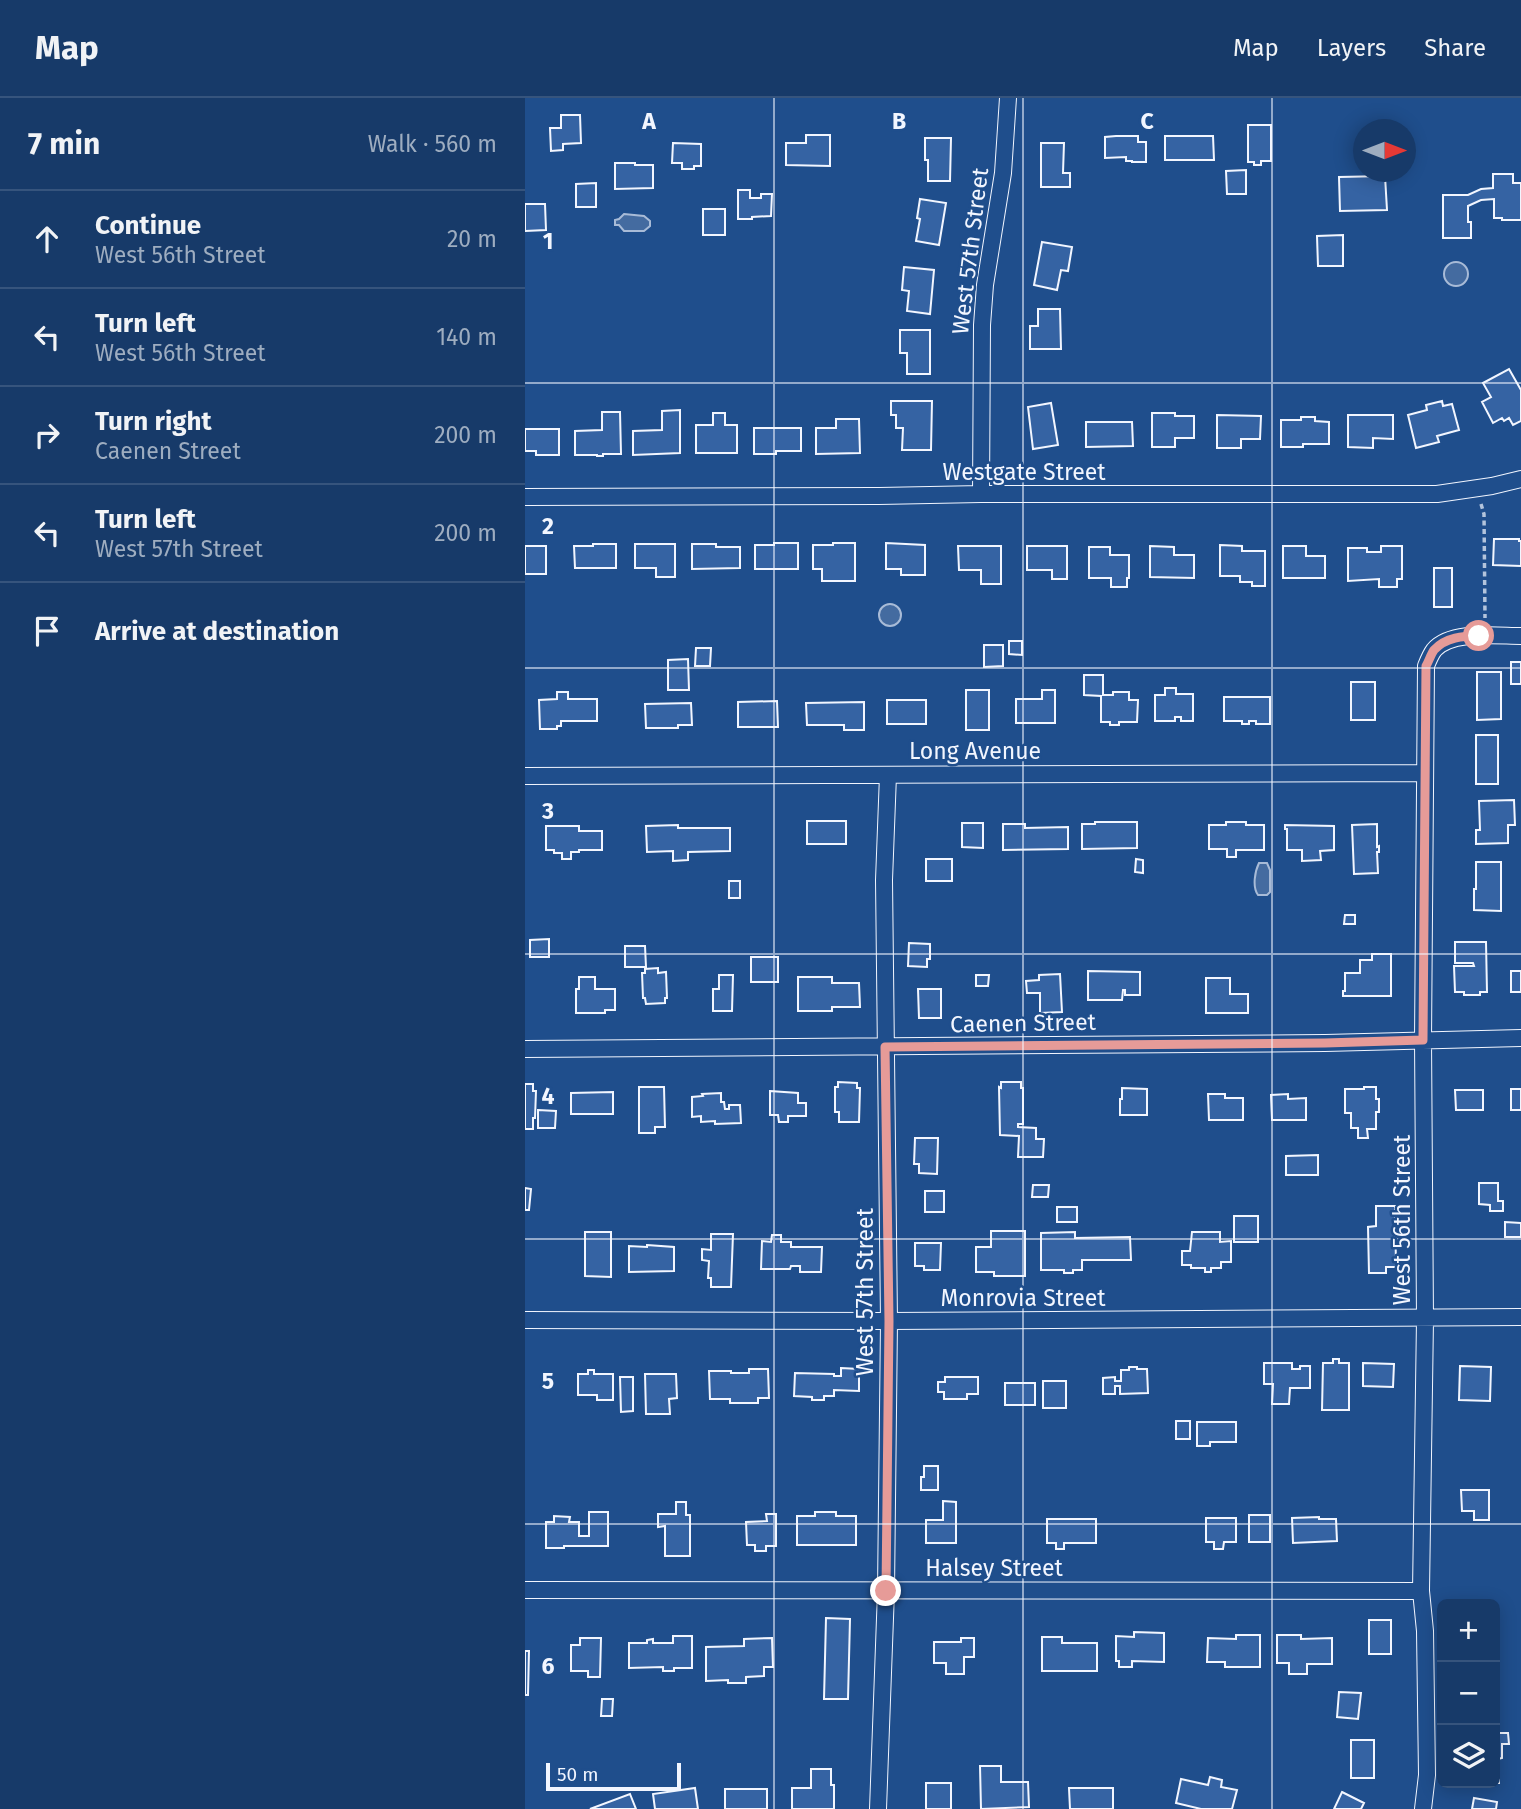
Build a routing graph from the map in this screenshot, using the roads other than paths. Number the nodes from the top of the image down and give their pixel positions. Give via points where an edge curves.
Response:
1 (1008, 98) edge
2 (1521, 479) edge
3 (981, 494) junction
4 (525, 497) edge
5 (1521, 636) edge
6 (1425, 773) junction
7 (888, 775) junction
8 (525, 776) edge
9 (1521, 1038) edge
10 (1423, 1040) junction
11 (885, 1047) junction
12 (525, 1049) edge
13 (1521, 1317) edge
14 (1425, 1319) junction
15 (525, 1320) edge
16 (889, 1321) junction
17 (525, 1590) edge
18 (886, 1591) junction
19 (1421, 1591) junction
20 (879, 1809) edge
21 (1423, 1809) edge

1 - 3 street, West 57th Street via 1003,173 982,325
2 - 3 street, Westgate Street via 1437,494
3 - 4 street, Westgate Street
5 - 6 street, West 56th Street via 1465,636 1434,650 1426,666
6 - 7 street, Long Avenue
6 - 10 street, West 56th Street
7 - 8 street, Long Avenue
7 - 11 street, West 57th Street
9 - 10 street, Caenen Street
10 - 11 street, Caenen Street
10 - 14 street, West 56th Street
11 - 12 street, Caenen Street
11 - 16 street, West 57th Street
13 - 14 street, Monrovia Street
14 - 16 street, Monrovia Street
14 - 19 street, West 56th Street
15 - 16 street, Monrovia Street
16 - 18 street, West 57th Street
17 - 18 street, Halsey Street
18 - 19 street, Halsey Street
18 - 20 street, West 57th Street
19 - 21 street, West 56th Street via 1427,1775

